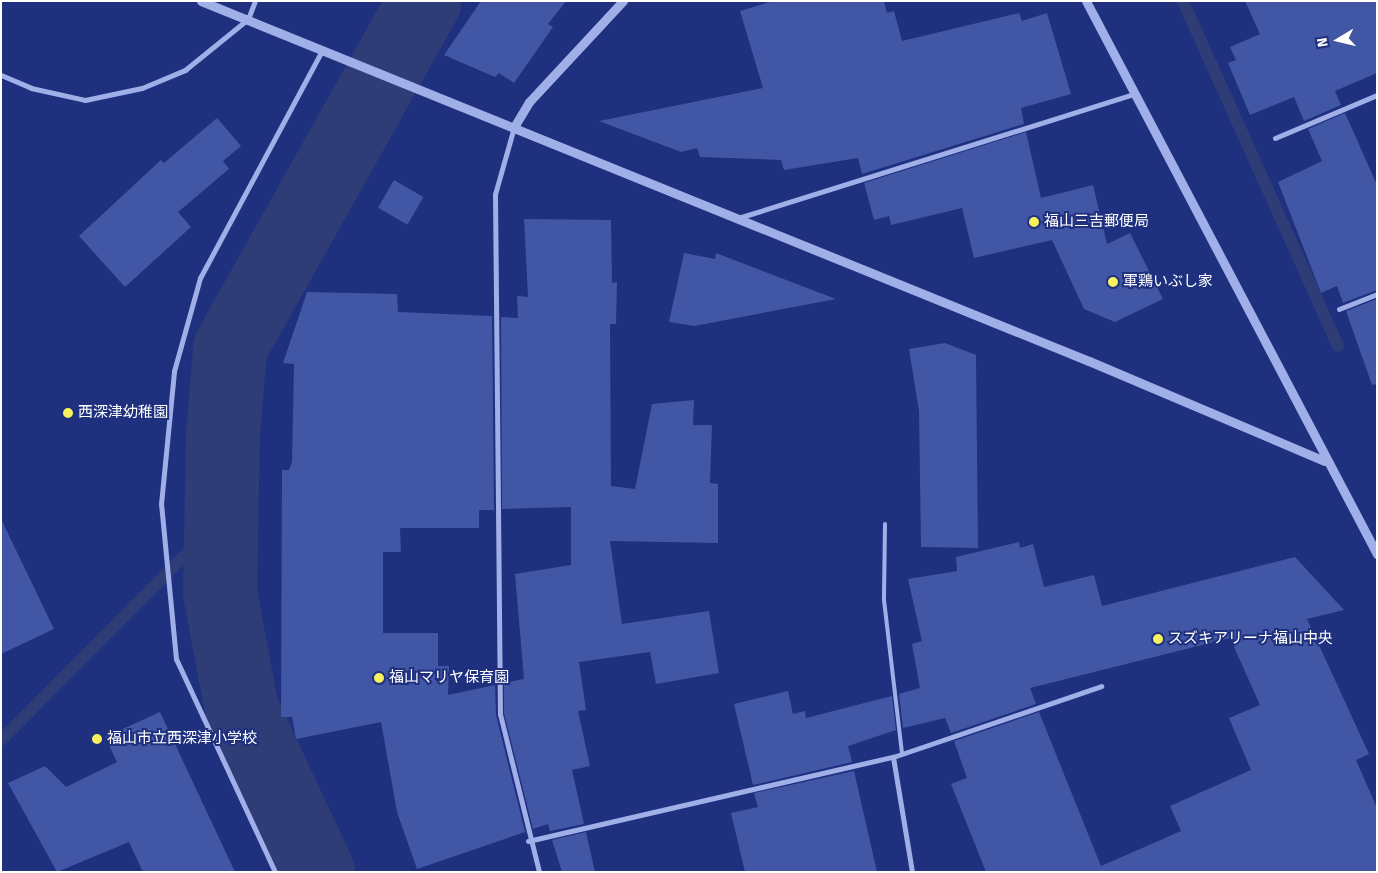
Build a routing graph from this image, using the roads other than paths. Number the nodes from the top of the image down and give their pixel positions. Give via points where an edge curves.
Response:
1 (201, 1) edge
2 (255, 1) edge
3 (623, 1) edge
4 (1086, 1) edge
5 (248, 19) junction
6 (322, 49) junction
7 (1, 75) edge
8 (1134, 94) junction
9 (1377, 95) edge
10 (514, 127) junction
11 (1274, 138) dead end
12 (737, 218) junction
13 (1377, 294) edge
14 (1339, 309) dead end
15 (1325, 461) junction
16 (885, 524) dead end
17 (1377, 554) edge
18 (1101, 686) dead end
19 (902, 753) junction
20 (893, 756) junction
21 (528, 841) junction
22 (275, 872) edge
23 (539, 872) edge
24 (912, 872) edge

1 - 5 street
2 - 5 street
3 - 10 street via 529,102
4 - 8 street
5 - 6 street
5 - 7 street via 185,70 142,88 85,100 31,88
6 - 10 street
6 - 22 street via 200,278 174,371 161,504 176,659
8 - 12 street
8 - 15 street
9 - 11 street
10 - 12 street
10 - 21 street via 495,194 500,714
12 - 15 street
13 - 14 street
15 - 17 street
16 - 19 lane via 884,600
18 - 19 street
19 - 20 street
20 - 21 street
20 - 24 street
21 - 23 street

